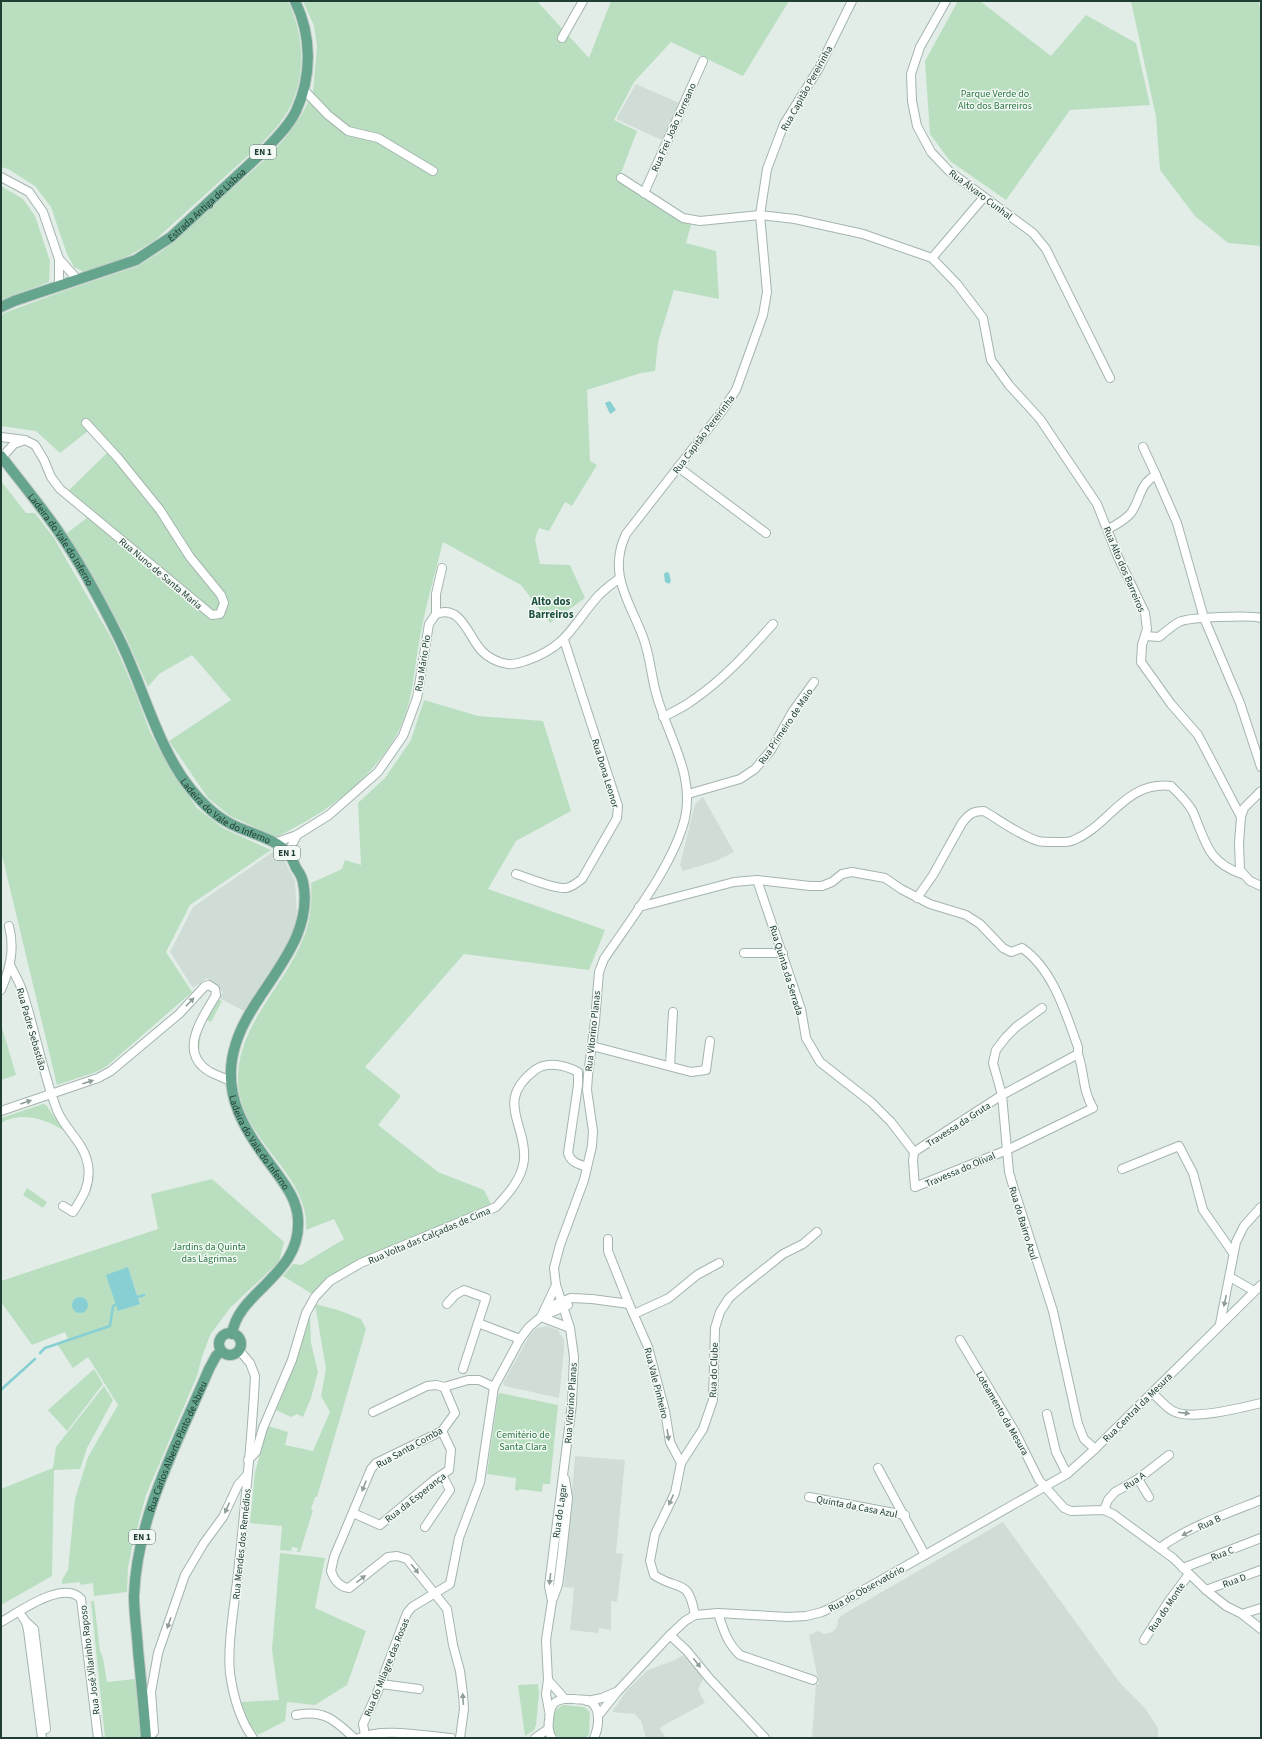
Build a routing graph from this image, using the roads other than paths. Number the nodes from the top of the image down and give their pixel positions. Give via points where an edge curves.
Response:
1 (295, 1) edge
2 (583, 1) edge
3 (852, 1) edge
4 (946, 1) edge
5 (562, 38) dead end
6 (703, 61) dead end
7 (304, 90) junction
8 (433, 171) dead end
9 (1, 177) edge
10 (621, 178) dead end
11 (644, 193) junction
12 (984, 197) junction
13 (760, 215) junction
14 (932, 258) junction
15 (59, 259) junction
16 (78, 280) junction
17 (59, 286) junction
18 (1, 307) edge
19 (1110, 378) dead end
20 (86, 423) dead end
21 (1, 437) edge
22 (25, 440) junction
23 (1143, 447) dead end
24 (2, 456) edge
25 (678, 468) junction
26 (1156, 475) junction
27 (1108, 529) junction
28 (766, 533) dead end
29 (442, 568) dead end
30 (620, 578) junction
31 (436, 614) junction
32 (1204, 618) junction
33 (1261, 618) edge
34 (774, 624) dead end
35 (1145, 636) junction
36 (564, 640) junction
37 (814, 682) dead end
38 (663, 717) junction
39 (1261, 767) edge
40 (1261, 791) edge
41 (688, 794) junction
42 (1241, 817) junction
43 (297, 835) junction
44 (274, 843) junction
45 (288, 853) junction
46 (516, 874) dead end
47 (1242, 874) junction
48 (757, 880) junction
49 (1260, 882) edge
50 (917, 898) junction
51 (639, 907) junction
52 (9, 926) dead end
53 (744, 953) dead end
54 (783, 953) junction
55 (10, 965) junction
56 (1, 990) edge
57 (1042, 1008) dead end
58 (673, 1012) dead end
59 (710, 1041) dead end
60 (592, 1046) junction
61 (1078, 1054) junction
62 (670, 1066) junction
63 (231, 1080) junction
64 (51, 1094) junction
65 (1002, 1095) junction
66 (1, 1111) edge
67 (1007, 1150) junction
68 (914, 1156) junction
69 (588, 1167) junction
70 (1122, 1169) dead end
71 (62, 1206) dead end
72 (1261, 1207) edge
73 (817, 1232) dead end
74 (608, 1239) dead end
75 (1233, 1253) junction
76 (719, 1263) dead end
77 (1230, 1277) junction
78 (556, 1285) junction
79 (1261, 1285) edge
80 (1254, 1292) junction
81 (447, 1304) dead end
82 (629, 1304) junction
83 (562, 1305) junction
84 (546, 1308) junction
85 (634, 1314) junction
86 (541, 1316) junction
87 (478, 1323) junction
88 (1220, 1325) junction
89 (570, 1328) junction
90 (232, 1334) junction
91 (520, 1339) junction
92 (960, 1340) dead end
93 (239, 1350) junction
94 (222, 1351) junction
95 (463, 1369) dead end
96 (444, 1387) junction
97 (494, 1387) junction
98 (1152, 1393) junction
99 (1261, 1404) edge
100 (373, 1412) dead end
101 (1047, 1414) dead end
102 (442, 1431) junction
103 (1095, 1449) junction
104 (1169, 1455) dead end
105 (248, 1460) junction
106 (681, 1463) junction
107 (878, 1468) dead end
108 (1067, 1474) junction
109 (247, 1475) junction
110 (442, 1475) junction
111 (564, 1476) junction
112 (1138, 1479) junction
113 (480, 1482) joint
114 (1045, 1486) junction
115 (809, 1497) dead end
116 (1149, 1497) dead end
117 (1261, 1500) edge
118 (1104, 1510) junction
119 (1000, 1512) joint
120 (353, 1513) junction
121 (904, 1515) junction
122 (425, 1527) dead end
123 (1261, 1538) edge
124 (1160, 1548) junction
125 (553, 1554) junction
126 (562, 1554) junction
127 (925, 1555) junction
128 (1261, 1570) edge
129 (1186, 1571) junction
130 (1206, 1590) junction
131 (435, 1593) junction
132 (552, 1601) junction
133 (1261, 1608) edge
134 (19, 1612) junction
135 (718, 1613) junction
136 (1242, 1614) junction
137 (695, 1615) junction
138 (1, 1622) edge
139 (26, 1622) junction
140 (1261, 1629) edge
141 (670, 1634) junction
142 (1144, 1640) dead end
143 (548, 1680) junction
144 (813, 1680) dead end
145 (381, 1684) junction
146 (419, 1689) dead end
147 (618, 1691) junction
148 (564, 1698) junction
149 (587, 1700) junction
150 (549, 1711) junction
151 (296, 1715) dead end
152 (598, 1716) junction
153 (548, 1729) junction
154 (596, 1736) edge
155 (362, 1737) edge
156 (42, 1738) edge
157 (47, 1738) edge
158 (98, 1738) edge
159 (147, 1738) edge
160 (253, 1738) edge
161 (354, 1738) edge
162 (451, 1738) edge
163 (460, 1738) edge
164 (535, 1738) edge
165 (552, 1738) edge
166 (764, 1738) edge

1 - 7 main road, Estrada Antiga de Lisboa / EN 1 via 306,29 309,48
2 - 5 street
3 - 13 street, Rua Capitão Pereirinha via 818,68 784,124 767,169
4 - 12 street, Rua Álvaro Cunhal via 920,47 911,74 912,101 917,126 931,152 949,171
6 - 11 street, Rua Frei João Torreano
7 - 8 street via 348,131 378,138
7 - 16 main road, Estrada Antiga de Lisboa / EN 1 via 296,113 280,134 171,237 136,260
9 - 15 street via 29,192 43,212
10 - 11 street
11 - 13 street via 682,218 700,221
12 - 14 street
12 - 19 street, Rua Álvaro Cunhal via 1033,233 1046,249
13 - 14 street via 794,219 863,234
13 - 25 street, Rua Capitão Pereirinha via 767,292 763,315 736,390
14 - 27 street, Rua Alto dos Barreiros via 957,284 983,318 991,360 1009,386 1040,419 1097,504
15 - 16 street
15 - 17 street
16 - 17 main road, Estrada Antiga de Lisboa / EN 1
17 - 18 main road, EN 1
20 - 22 street, Rua Nuno de Santa Maria via 160,510 190,557 221,595 224,603 220,614 212,615 60,488 51,477 35,445
21 - 22 street
22 - 24 street via 14,444
23 - 26 street
24 - 44 main road, Ladeira do Vale do Inferno / EN 1 via 60,534 94,591 119,638 176,769 204,804 231,824
25 - 28 street
25 - 30 street, Rua Capitão Pereirinha via 626,534 619,553
26 - 27 street via 1145,483 1130,513
26 - 32 street via 1177,523
27 - 35 street, Rua Alto dos Barreiros via 1118,557 1145,613
29 - 31 street via 436,594
30 - 36 street via 599,595
30 - 38 street, Rua Capitão Pereirinha via 626,600 644,637 655,692
31 - 36 street via 449,612 456,615 481,651 488,657 508,664 536,657
31 - 43 street, Rua Mário Pio via 428,624 417,698 403,736 378,772 338,808
32 - 33 street
32 - 35 street via 1180,622 1159,637
32 - 39 street via 1240,703
34 - 38 street via 722,677 693,700
35 - 42 street, Rua Alto dos Barreiros via 1141,662 1171,704 1198,735
36 - 46 street, Rua Dona Leonor via 618,806 617,818 582,879 574,885 558,887
37 - 41 street, Rua Primeiro de Maio via 755,769 740,779
38 - 41 street, Rua Capitão Pereirinha via 684,770
40 - 42 street via 1244,808
41 - 51 street, Rua Vitorino Planas via 678,841
42 - 47 street via 1239,843
43 - 44 street, Rua Mário Pio
43 - 45 street
44 - 45 main road, Ladeira do Vale do Inferno / EN 1
45 - 63 main road, Ladeira do Vale do Inferno / EN 1 via 303,880 303,918 284,962 236,1042
47 - 49 street via 1250,881
47 - 50 street via 1230,870 1217,860 1204,842 1192,811 1171,786 1162,785 1140,790 1079,838 1065,843 1039,841 984,811 974,811 962,822 933,875
48 - 50 street via 822,886 842,874 852,872 885,878
48 - 51 street via 734,882
48 - 54 street, Rua Quinta da Serrada
50 - 61 street via 966,915 1011,952 1022,948 1032,955 1062,1002
51 - 60 street, Rua Vitorino Planas via 604,959 599,972
52 - 55 street via 12,937
53 - 54 street
54 - 68 street, Rua Quinta da Serrada via 801,1009 806,1038 820,1062 886,1117
55 - 56 street
55 - 64 street, Rua Padre Sebastião via 22,988
57 - 65 street, Rua do Bairro Azul via 1016,1027 996,1050 993,1063
58 - 62 street
59 - 62 street via 706,1070 691,1072
60 - 62 street
60 - 69 street, Rua Vitorino Planas via 587,1090 593,1131
61 - 65 street, Travessa da Gruta
61 - 67 street via 1086,1096 1093,1108
64 -> 63 street via 111,1071 179,1014 205,986 209,985 215,989 216,995 200,1024 193,1045 195,1056 210,1072
63 - 90 main road, Ladeira do Vale do Inferno / EN 1 via 233,1099 239,1116 250,1138 287,1188 298,1217 298,1230 288,1259 242,1312
66 -> 64 street
64 - 71 street, Rua Padre Sebastião via 58,1112 82,1148 88,1164 89,1180 84,1195 73,1212
65 - 67 street, Rua do Bairro Azul
65 - 68 street, Travessa da Gruta
67 - 68 street, Travessa do Olival via 915,1187
67 - 103 street, Rua do Bairro Azul via 1009,1172 1056,1322 1078,1424 1084,1439
69 - 78 street, Rua Vitorino Planas via 556,1256
69 - 105 street, Rua Volta das Calçadas de Cima via 573,1162 568,1153 578,1072 567,1066 539,1067 524,1078 516,1095 514,1108 524,1160 519,1177 510,1192 496,1207 361,1263 330,1281 315,1297 306,1313 292,1360 256,1452
70 - 75 street via 1179,1146 1193,1173 1203,1210
72 - 75 street via 1244,1226
73 - 106 street, Rua do Clube via 803,1244 782,1254 743,1286 720,1312 715,1328 712,1400 703,1429
74 - 82 street, Rua Vale Pinheiro via 608,1251
75 - 77 street
76 - 85 street via 697,1275 669,1298
77 - 80 street
77 -> 88 street
78 - 83 street, Rua Vitorino Planas
78 - 84 street, Rua Vitorino Planas
79 - 80 street, Rua Central da Mesura
80 - 88 street, Rua Central da Mesura
81 - 87 street via 464,1290 486,1298
82 - 83 street via 582,1299
82 - 85 street, Rua Vale Pinheiro
83 - 84 street
83 - 86 street
83 - 89 street, Rua Vitorino Planas
84 - 86 street, Rua Vitorino Planas
85 -> 106 street, Rua Vale Pinheiro via 648,1347 665,1411 670,1442
86 - 89 street
86 - 91 street, Rua Vitorino Planas
87 - 91 street
87 - 95 street
88 - 98 street, Rua Central da Mesura
89 - 111 street, Rua Vitorino Planas via 574,1357
90 - 93 main road via 240,1341
90 - 94 main road, EN 1 via 226,1334 221,1338 219,1344
91 - 97 street, Rua Vitorino Planas
92 - 114 street, Loteamento da Mesura via 1014,1430 1039,1480
93 - 94 main road via 230,1355
93 - 105 street, Rua Mendes dos Remédios via 250,1363 255,1376
94 - 159 main road, Rua Carlos Alberto Pinto de Abreu / EN 1 via 209,1369 164,1472 142,1538 135,1581 134,1608
96 - 97 street via 468,1380 479,1380
96 - 100 street via 436,1384 427,1386
96 - 102 street, Rua Santa Comba via 455,1413
97 - 113 street, Rua Vitorino Planas
98 -> 99 street via 1172,1411 1184,1415 1221,1412
98 - 103 street, Rua Central da Mesura
101 - 108 street via 1056,1452
102 - 110 street, Rua da Esperança via 451,1450 449,1470
102 -> 120 street, Rua Santa Comba via 376,1463 371,1469
103 - 108 street, Rua Central da Mesura
104 - 112 street, Rua A
105 - 109 street, Rua Mendes dos Remédios
106 -> 137 street, Rua do Clube via 675,1493 655,1534 650,1561 654,1575 686,1588 692,1599
107 - 121 street, Quinta da Casa Azul
108 - 114 street, Rua Central da Mesura
109 -> 159 street via 238,1485 223,1517 185,1575 158,1653 151,1692 154,1732
109 - 160 street, Rua Mendes dos Remédios via 230,1648 230,1672 239,1711
110 - 120 street, Rua da Esperança via 380,1525
110 - 122 street via 450,1490
111 - 125 street, Rua do Lagar
111 - 126 street, Rua do Lagar via 568,1498
112 - 116 street
112 - 118 street, Rua A via 1115,1492
113 - 131 street, Rua do Milagre das Rosas via 459,1538 450,1584
114 - 118 street, Loteamento da Mesura via 1064,1508 1071,1511
114 - 119 street, Rua Central da Mesura
115 - 121 street, Quinta da Casa Azul
117 -> 124 street, Rua B via 1207,1522
118 - 124 street
119 - 127 street, Rua do Observatório
120 -> 131 street, Rua Santa Comba via 332,1565 333,1576 344,1588 349,1588 388,1557 397,1556 407,1559
121 - 127 street, Quinta da Casa Azul
123 - 129 street, Rua C
124 - 129 street
125 - 126 street
125 -> 132 street, Rua do Lagar via 549,1586
126 - 132 street, Rua do Lagar via 558,1585
127 - 135 street, Rua do Observatório via 822,1612 806,1616
128 - 130 street, Rua D
129 - 130 street
129 - 142 street, Rua do Monte
130 - 136 street via 1226,1606
131 - 145 street, Rua do Milagre das Rosas via 407,1613
163 -> 131 street via 464,1709 460,1671 452,1645 447,1609
132 - 143 street, Rua do Lagar via 546,1640
133 - 136 street
134 - 138 street, Rua José Vilarinho Raposo
134 - 139 street
134 - 158 street, Rua José Vilarinho Raposo via 50,1596 70,1592 77,1594 81,1599
135 - 137 street, Rua do Observatório
135 - 144 street via 731,1646 740,1655
136 - 140 street
137 - 141 street
139 - 156 street
139 - 157 street via 34,1629
141 - 147 street
141 -> 166 street
143 - 148 street
143 - 150 street, Rua do Lagar via 546,1694
145 - 146 street
145 - 155 street, Rua do Milagre das Rosas via 363,1724
147 - 149 street via 602,1698
147 - 152 street
148 - 149 street
148 - 150 street via 555,1702
149 - 152 street via 594,1705
150 - 153 street, Rua do Lagar
151 - 161 street via 309,1712 325,1716
152 - 154 street
153 - 164 street
153 - 165 street
155 - 162 street via 373,1733 389,1733

